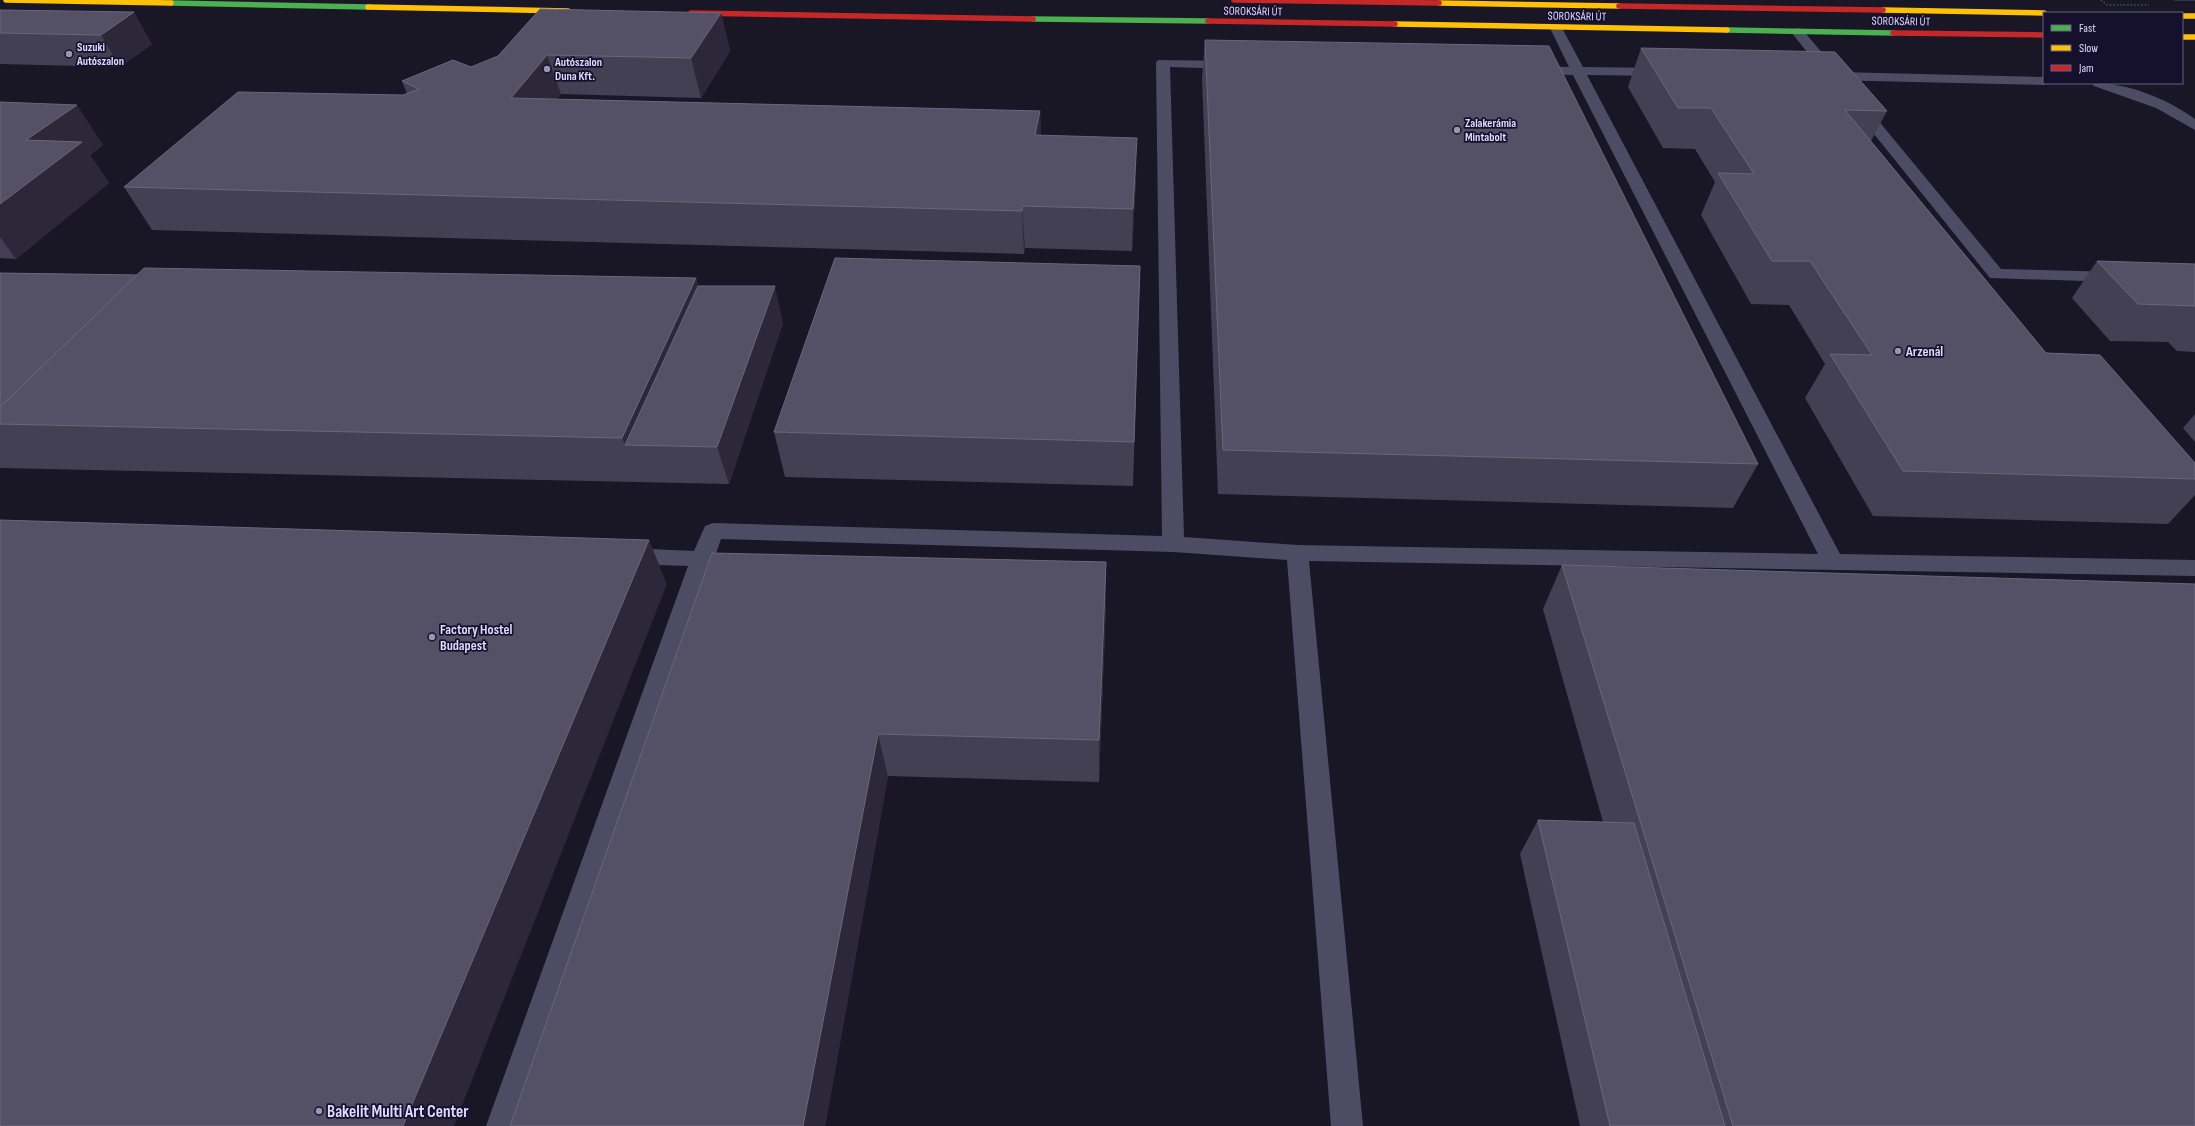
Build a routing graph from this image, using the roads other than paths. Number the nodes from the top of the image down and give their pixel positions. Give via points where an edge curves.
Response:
1 (6, 0) edge
2 (1234, 0) edge
3 (579, 11) edge
4 (682, 13) edge
5 (2043, 13) edge
6 (2183, 16) edge
7 (2195, 16) edge
8 (1556, 28) junction
9 (1797, 32) junction
10 (2043, 35) edge
11 (2183, 37) edge
12 (2195, 37) edge
13 (1251, 65) edge
14 (1514, 70) edge
15 (1578, 71) junction
16 (1674, 72) edge
17 (1810, 75) edge
18 (1834, 76) junction
19 (2043, 81) edge
20 (2102, 84) edge
21 (2195, 126) edge
22 (2131, 278) edge
23 (1173, 544) junction
24 (1297, 553) junction
25 (607, 555) edge
26 (702, 559) junction
27 (1833, 561) junction
28 (2195, 568) edge
29 (502, 1126) edge
30 (1347, 1126) edge

1 - 3 main road
2 - 5 main road, SOROKSÁRI ÚT
4 - 8 main road, SOROKSÁRI ÚT
6 - 7 main road
8 - 9 main road, SOROKSÁRI ÚT
8 - 15 lane
9 - 10 main road, SOROKSÁRI ÚT
9 - 18 lane
11 - 12 main road
13 - 23 lane via 1163,63
14 - 15 lane
15 - 16 lane
15 - 27 lane
17 - 18 lane
18 - 19 lane
18 - 22 lane via 1996,274
20 - 21 lane via 2146,98 2183,116
23 - 24 lane
23 - 26 lane via 713,532
24 - 27 lane
24 - 30 lane
25 - 26 lane
26 - 29 lane
27 - 28 lane

